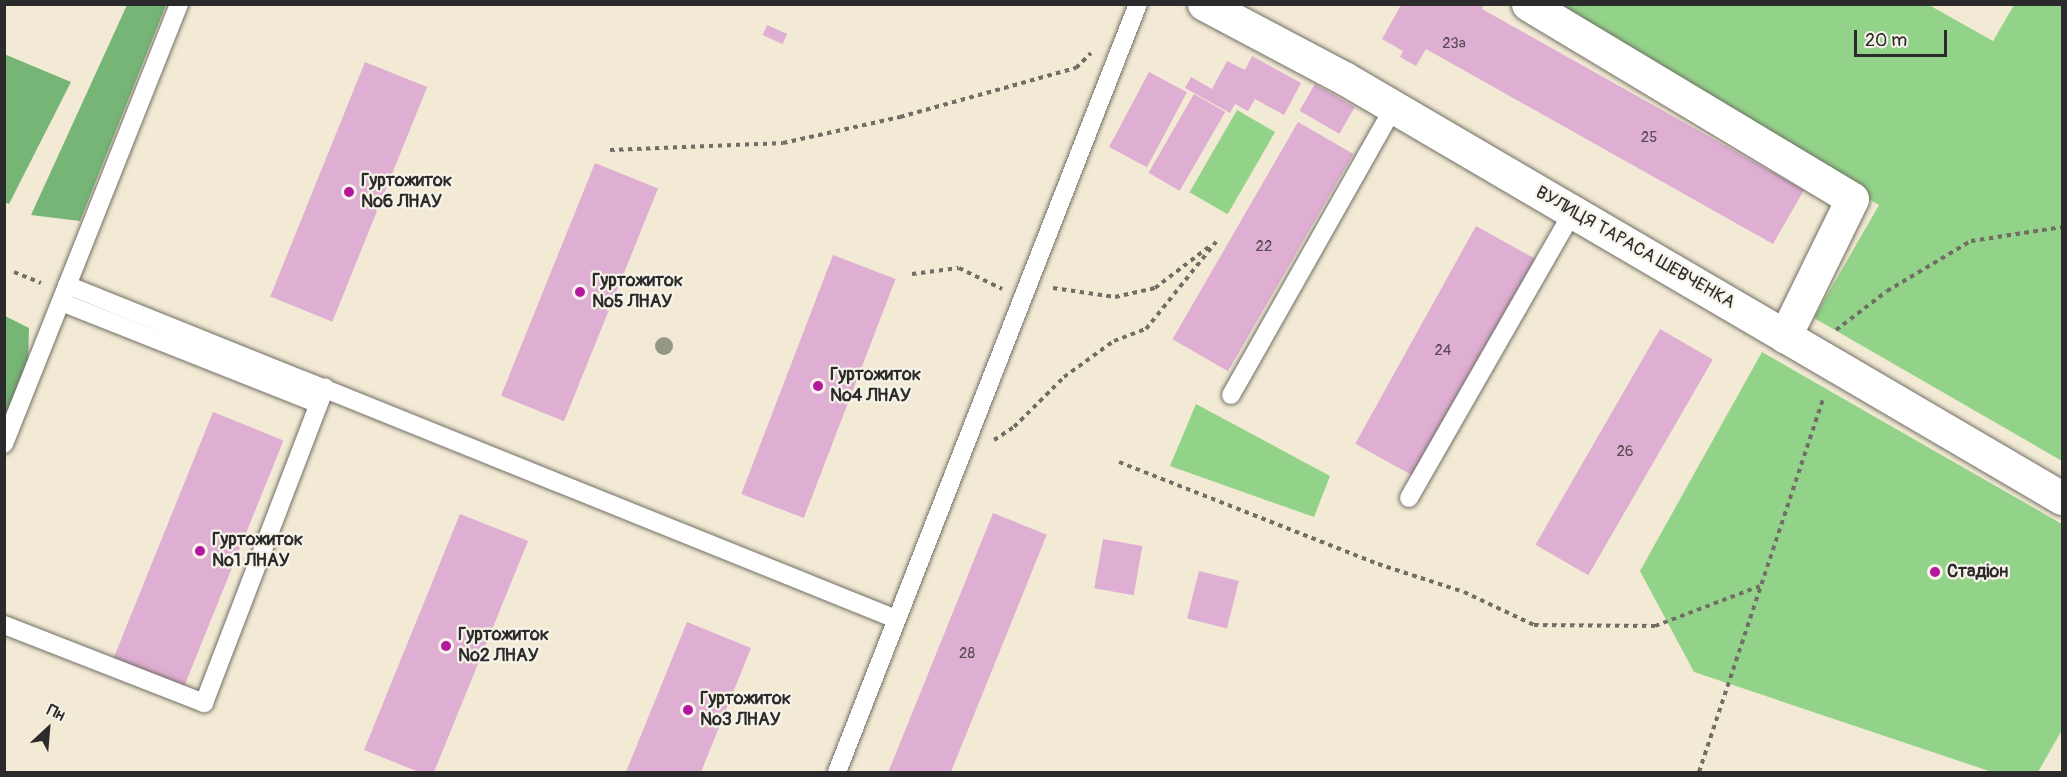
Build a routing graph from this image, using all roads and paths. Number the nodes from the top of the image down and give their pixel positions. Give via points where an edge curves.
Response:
1 (180, 4) edge
2 (1138, 4) edge
3 (1204, 4) edge
4 (1528, 4) edge
5 (1100, 44) dead end
6 (1394, 107) junction
7 (610, 150) dead end
8 (1573, 212) junction
9 (2062, 227) edge
10 (912, 274) dead end
11 (64, 293) junction
12 (1022, 299) junction
13 (1809, 350) junction
14 (322, 395) junction
15 (1231, 395) dead end
16 (4, 444) edge
17 (1119, 462) dead end
18 (957, 465) junction
19 (1409, 498) dead end
20 (2062, 498) edge
21 (1760, 586) junction
22 (896, 619) junction
23 (4, 625) edge
24 (837, 772) edge
25 (1699, 772) edge

1 - 11 lane
2 - 12 lane
3 - 6 street, ВУЛИЦЯ ТАРАСА ШЕВЧЕНКА
4 - 13 street via 1527,7 1852,199
5 - 7 path via 1076,68 900,117 783,143
6 - 8 street, ВУЛИЦЯ ТАРАСА ШЕВЧЕНКА
6 - 15 lane
8 - 13 street, ВУЛИЦЯ ТАРАСА ШЕВЧЕНКА
8 - 19 lane
9 - 13 path via 1971,241 1887,291
10 - 12 path via 959,268
11 - 14 lane
11 - 16 lane
12 - 18 lane
12 - 18 path via 1052,288 1114,297 1155,288 1216,242 1146,329 1114,341 1072,371 1014,427
13 - 20 street, ВУЛИЦЯ ТАРАСА ШЕВЧЕНКА
13 - 21 path
14 - 22 lane
14 - 23 lane via 204,703
17 - 21 path via 1378,564 1464,592 1534,624 1655,626
18 - 22 lane
21 - 25 path
22 - 24 lane

